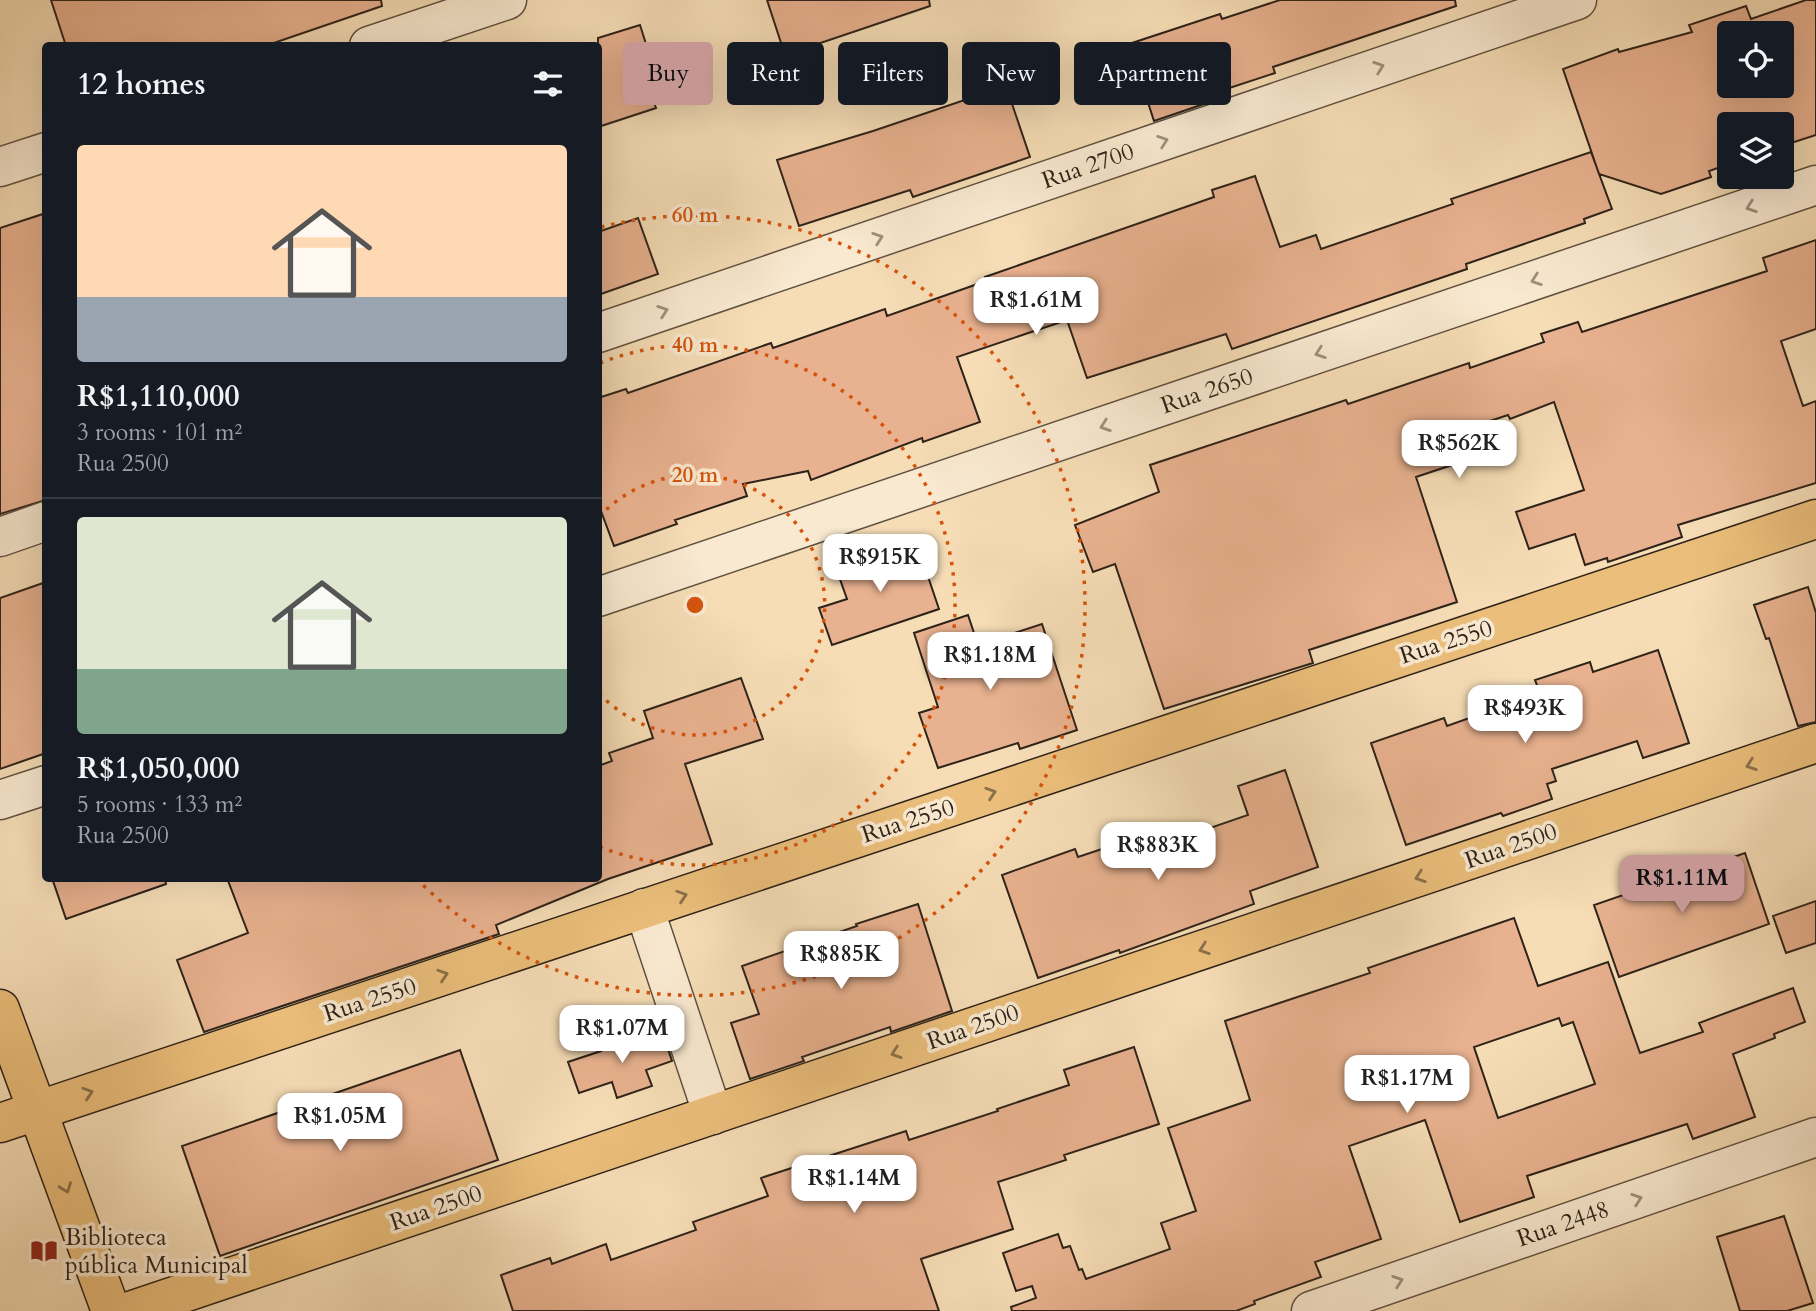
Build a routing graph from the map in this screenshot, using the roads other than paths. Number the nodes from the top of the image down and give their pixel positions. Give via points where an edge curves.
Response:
1 (507, 0) edge
2 (1577, 0) edge
3 (381, 42) edge
4 (42, 153) edge
5 (0, 167) edge
6 (1816, 185) edge
7 (602, 332) edge
8 (1816, 519) edge
9 (42, 522) edge
10 (0, 537) edge
11 (602, 596) edge
12 (1816, 743) edge
13 (42, 786) edge
14 (0, 800) edge
15 (644, 908) junction
16 (0, 1009) edge
17 (37, 1110) junction
18 (713, 1115) junction
19 (0, 1123) edge
20 (1816, 1137) edge
21 (111, 1311) edge
22 (130, 1311) edge
23 (1311, 1311) edge

1 - 3 street
7 -> 2 street, Rua 2700
4 - 5 street
6 -> 11 street, Rua 2650
15 -> 8 main road, Rua 2550
9 - 10 street
12 -> 18 main road, Rua 2500
13 - 14 street
17 -> 15 main road, Rua 2550
15 - 18 street
16 - 17 main road
17 - 19 main road, Rua 2550
17 -> 21 main road
18 - 22 main road, Rua 2500
23 -> 20 street, Rua 2448

